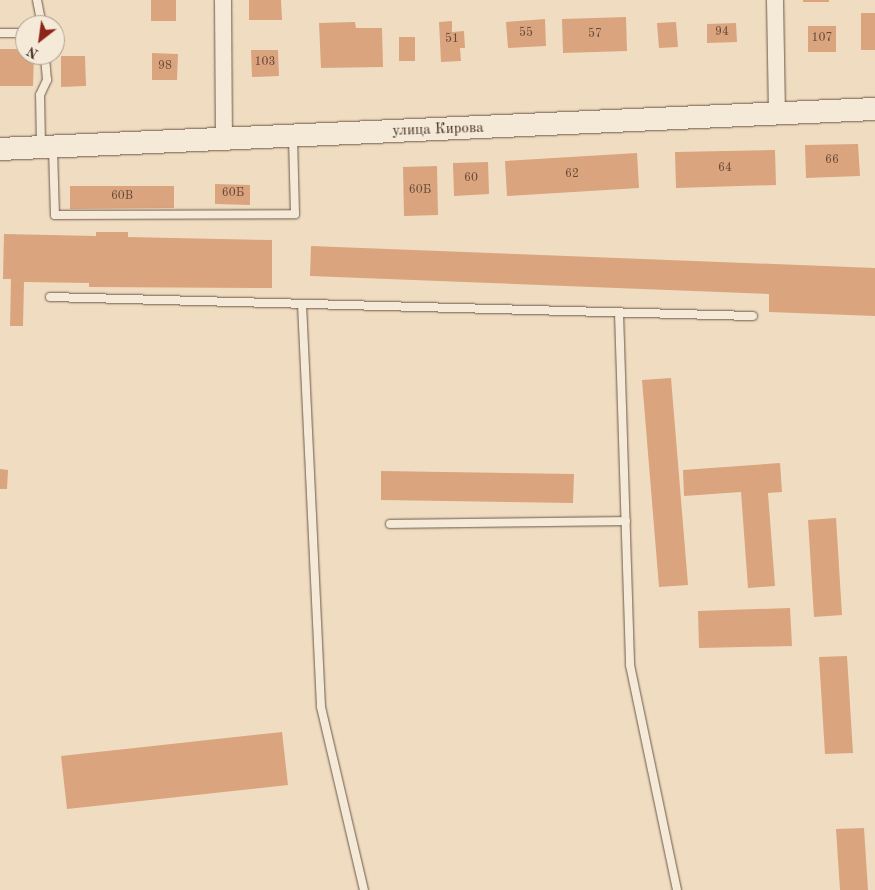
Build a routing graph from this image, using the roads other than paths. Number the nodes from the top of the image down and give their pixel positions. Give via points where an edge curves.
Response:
1 (37, 0) edge
2 (223, 0) edge
3 (775, 0) edge
4 (40, 15) edge
5 (0, 33) edge
6 (15, 33) edge
7 (46, 65) edge
8 (875, 109) edge
9 (778, 116) junction
10 (293, 137) junction
11 (224, 140) junction
12 (46, 147) junction
13 (0, 149) edge
14 (50, 297) dead end
15 (302, 304) junction
16 (619, 312) junction
17 (753, 316) dead end
18 (626, 521) junction
19 (390, 524) dead end
20 (364, 890) edge
21 (677, 890) edge

1 - 4 lane
2 - 11 street
3 - 9 street
5 - 6 lane
7 - 12 lane via 47,80 40,95
8 - 9 main road, улица Кирова
9 - 10 main road, улица Кирова
10 - 11 main road, улица Кирова
10 - 12 lane via 295,214 55,215
11 - 12 main road, улица Кирова
12 - 13 main road, улица Кирова
14 - 15 lane
15 - 16 lane
15 - 20 lane via 321,707
16 - 17 lane
16 - 18 lane
18 - 19 lane
18 - 21 lane via 630,664

